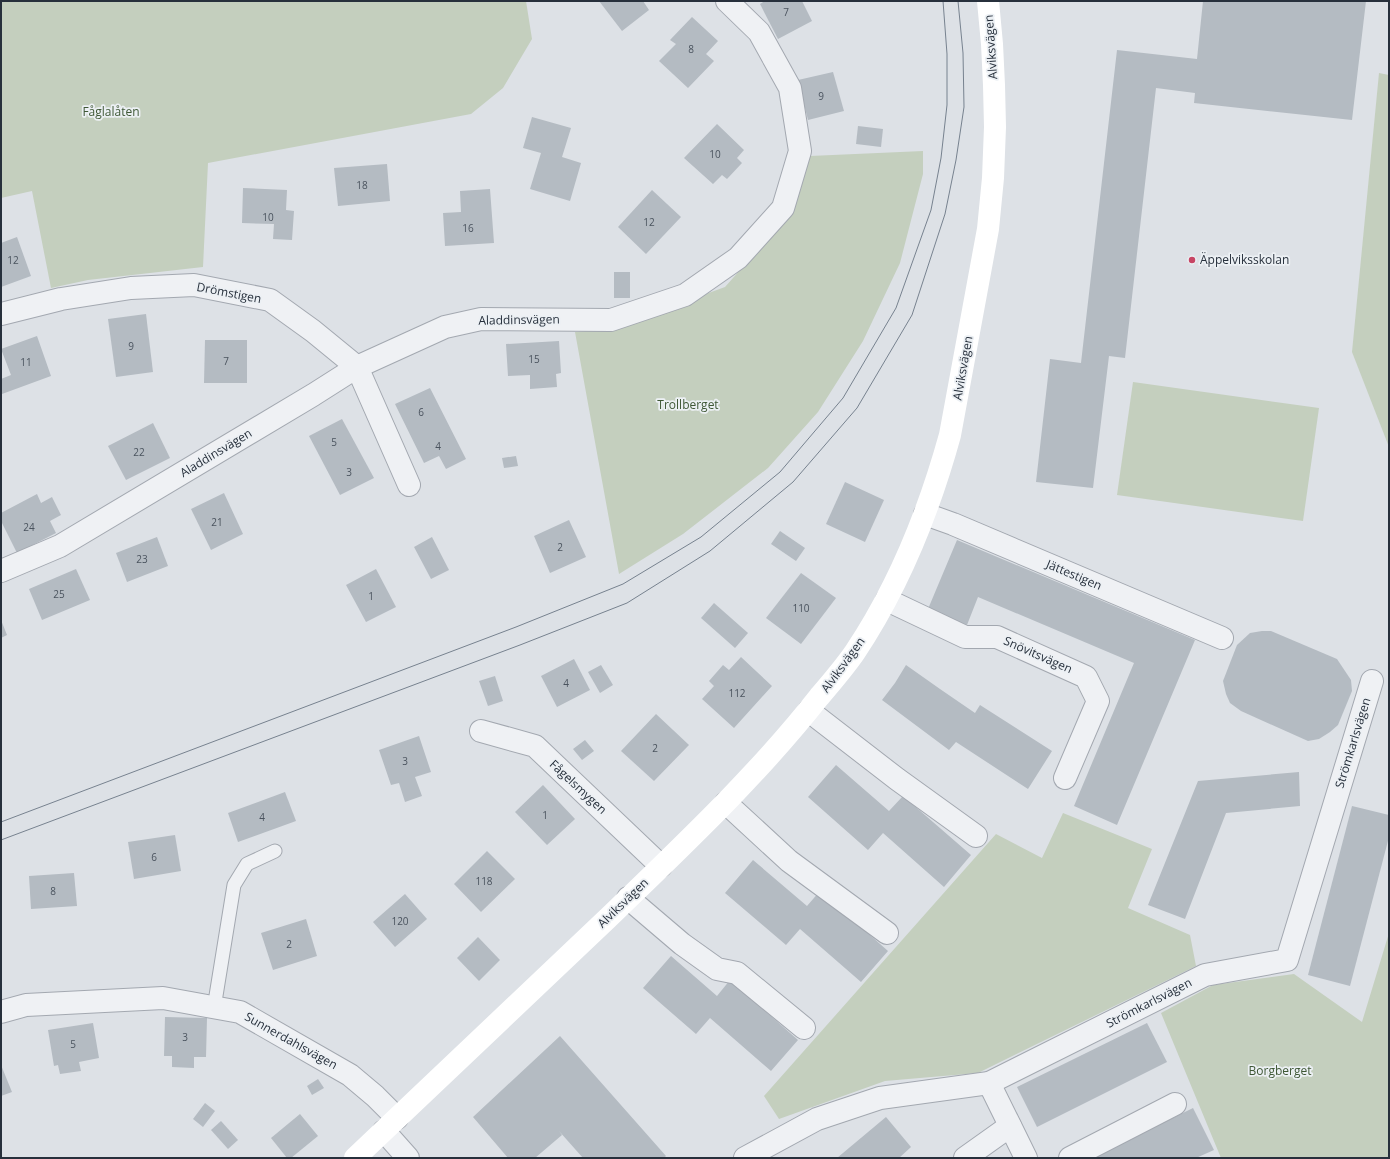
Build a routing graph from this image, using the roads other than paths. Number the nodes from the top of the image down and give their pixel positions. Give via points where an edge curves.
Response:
1 (727, 1) edge
2 (988, 1) edge
3 (1, 314) edge
4 (357, 367) junction
5 (409, 485) dead end
6 (925, 514) junction
7 (1, 571) edge
8 (887, 600) junction
9 (1222, 638) dead end
10 (1372, 681) dead end
11 (809, 711) junction
12 (481, 731) dead end
13 (1065, 778) dead end
14 (726, 803) junction
15 (976, 836) dead end
16 (275, 851) dead end
17 (662, 866) junction
18 (628, 898) junction
19 (887, 933) dead end
20 (214, 1008) junction
21 (1, 1012) edge
22 (804, 1028) dead end
23 (989, 1083) junction
24 (1175, 1104) dead end
25 (391, 1125) junction
26 (1010, 1126) junction
27 (355, 1158) edge
28 (408, 1158) edge
29 (745, 1158) edge
30 (965, 1158) edge
31 (1026, 1158) edge
32 (1070, 1158) edge

1 - 4 street, Aladdinsvägen via 759,32 790,88 800,151 783,208 738,258 685,295 611,320 481,319 445,327
2 - 6 street, Alviksvägen via 995,127 988,229 950,435
3 - 4 street, Drömstigen via 61,299 131,288 194,285 270,300
4 - 5 street, Drömstigen
4 - 7 street, Aladdinsvägen via 60,546
6 - 8 street, Alviksvägen
6 - 9 street, Jättestigen
8 - 11 street, Alviksvägen via 854,653
8 - 13 street, Snövitsvägen via 965,637 997,637 1086,677 1098,701
10 - 23 street, Strömkarlsvägen via 1287,960 1205,975
11 - 14 street, Alviksvägen
11 - 15 street
12 - 17 street, Fågelsmygen via 535,746
14 - 17 street, Alviksvägen
14 - 19 street via 789,861
16 - 20 lane via 247,864 234,885
17 - 18 street, Alviksvägen
18 - 22 street via 682,944 717,969 737,974
18 - 25 street, Alviksvägen
20 - 21 street, Sunnerdahlsvägen via 163,998 26,1005
20 - 25 street, Sunnerdahlsvägen via 240,1012 350,1075 375,1096
23 - 26 street
23 - 29 street, Strömkarlsvägen via 880,1098 817,1119
24 - 32 street
25 - 27 street, Alviksvägen
25 - 28 street, Sunnerdahlsvägen
26 - 30 street
26 - 31 street

